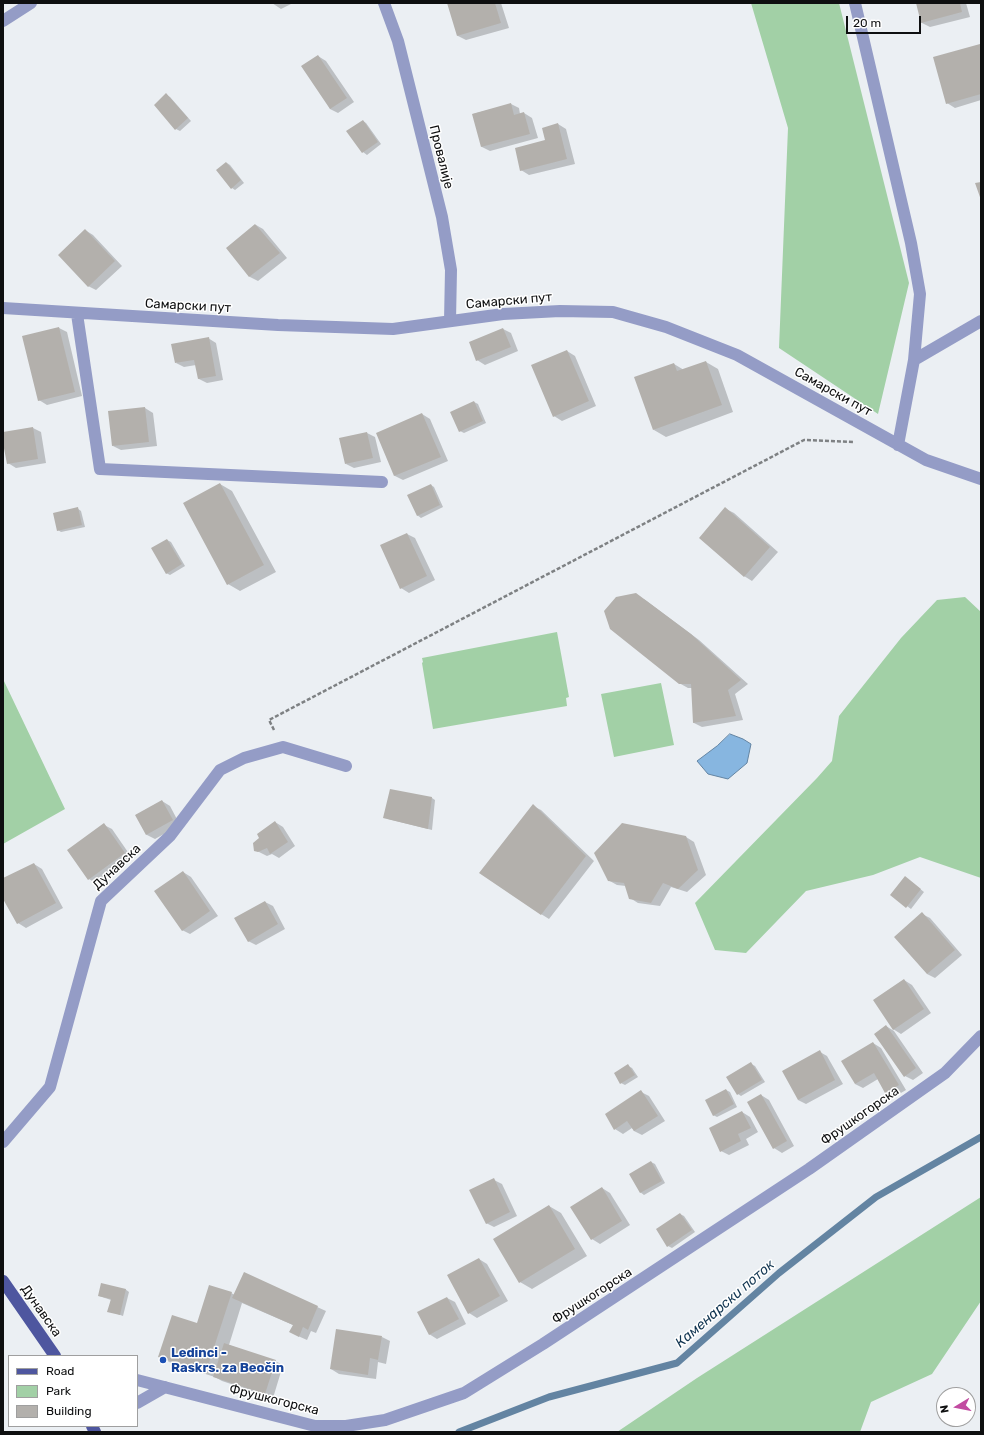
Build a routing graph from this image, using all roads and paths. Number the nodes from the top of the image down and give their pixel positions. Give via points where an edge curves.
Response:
1 (31, 3) edge
2 (384, 3) edge
3 (855, 3) edge
4 (3, 21) edge
5 (3, 308) edge
6 (77, 314) junction
7 (450, 321) junction
8 (981, 321) edge
9 (914, 360) junction
10 (859, 442) dead end
11 (898, 444) junction
12 (981, 479) edge
13 (382, 482) dead end
14 (283, 747) junction
15 (346, 766) dead end
16 (981, 1036) edge
17 (3, 1142) edge
18 (3, 1281) edge
19 (54, 1355) edge
20 (138, 1380) edge
21 (165, 1387) junction
22 (138, 1402) edge

1 - 4 street
2 - 7 street, Провалије via 398,41 442,217 451,270
3 - 9 street via 911,243 920,294
5 - 6 street, Самарски пут
6 - 7 street, Самарски пут via 393,329
6 - 13 street via 100,469
7 - 11 street, Самарски пут via 504,314 613,312 666,327 737,355
8 - 9 street
9 - 11 street
10 - 14 path via 804,440 276,716 269,720
11 - 12 street, Самарски пут via 926,460
14 - 15 street
14 - 17 street, Дунавска via 244,758 220,770 170,836 101,901 50,1088
16 - 21 street, Фрушкогорска via 945,1073 809,1169 464,1393 385,1420 346,1426 315,1426
18 - 19 main road, Дунавска
20 - 21 street, Фрушкогорска
21 - 22 street

